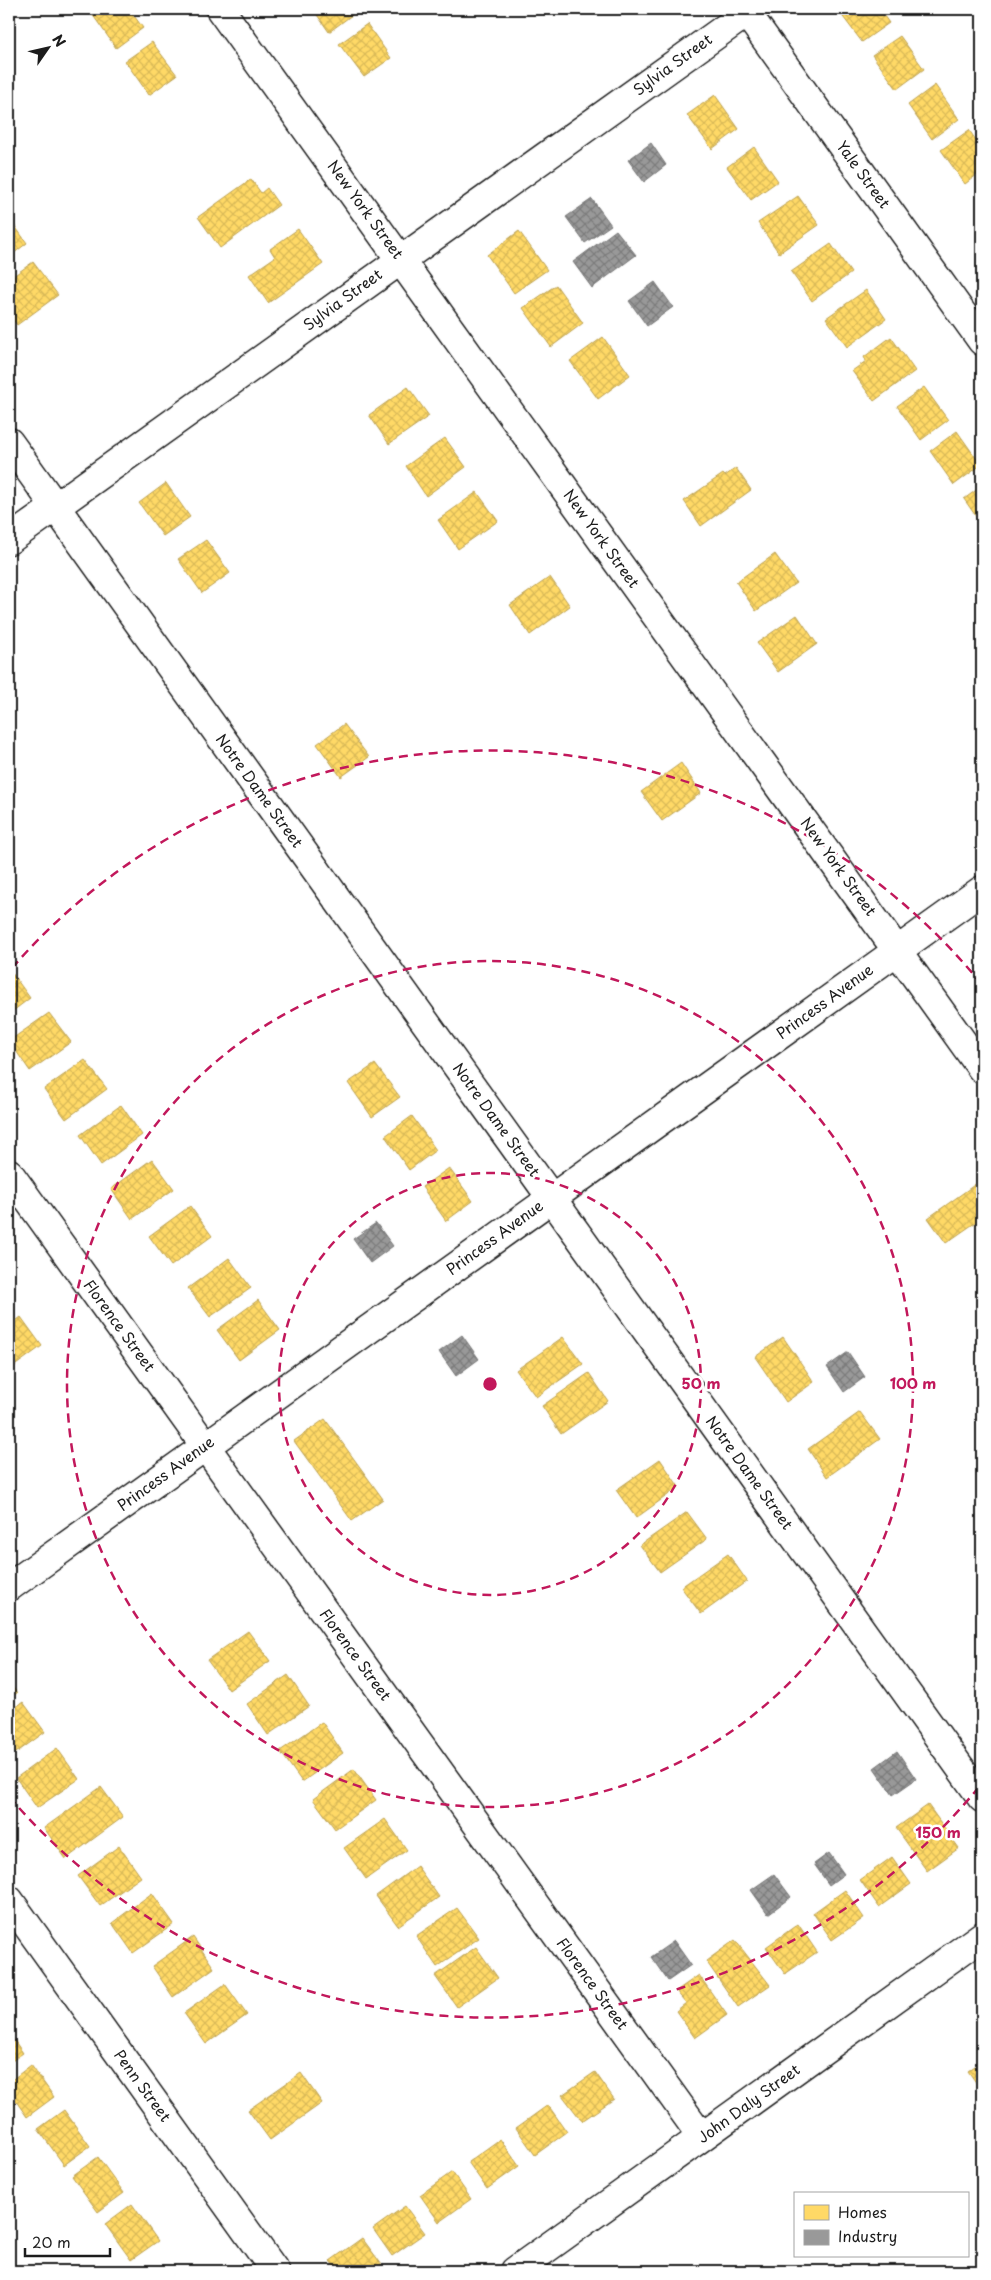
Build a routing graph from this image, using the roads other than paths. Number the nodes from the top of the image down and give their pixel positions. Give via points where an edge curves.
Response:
1 (220, 9) edge
2 (747, 10) edge
3 (400, 259) junction
4 (982, 341) edge
5 (9, 442) edge
6 (55, 507) junction
7 (9, 540) edge
8 (982, 890) edge
9 (898, 950) junction
10 (982, 1069) edge
11 (9, 1173) edge
12 (552, 1198) junction
13 (205, 1446) junction
14 (9, 1587) edge
15 (982, 1798) edge
16 (9, 1900) edge
17 (982, 1936) edge
18 (702, 2137) junction
19 (275, 2271) edge
20 (515, 2271) edge

1 - 3 street, New York Street
2 - 3 street, Sylvia Street
2 - 4 street, Yale Street
3 - 6 street, Sylvia Street
3 - 9 street, New York Street
5 - 6 street, Notre Dame Street
6 - 7 street, Sylvia Street
6 - 12 street, Notre Dame Street
8 - 9 street, Princess Avenue
9 - 10 street, New York Street
9 - 12 street, Princess Avenue
11 - 13 street, Florence Street
12 - 13 street, Princess Avenue
12 - 15 street, Notre Dame Street
13 - 14 street, Princess Avenue
13 - 18 street, Florence Street
16 - 19 street, Penn Street
17 - 18 street, John Daly Street
18 - 20 street, John Daly Street

